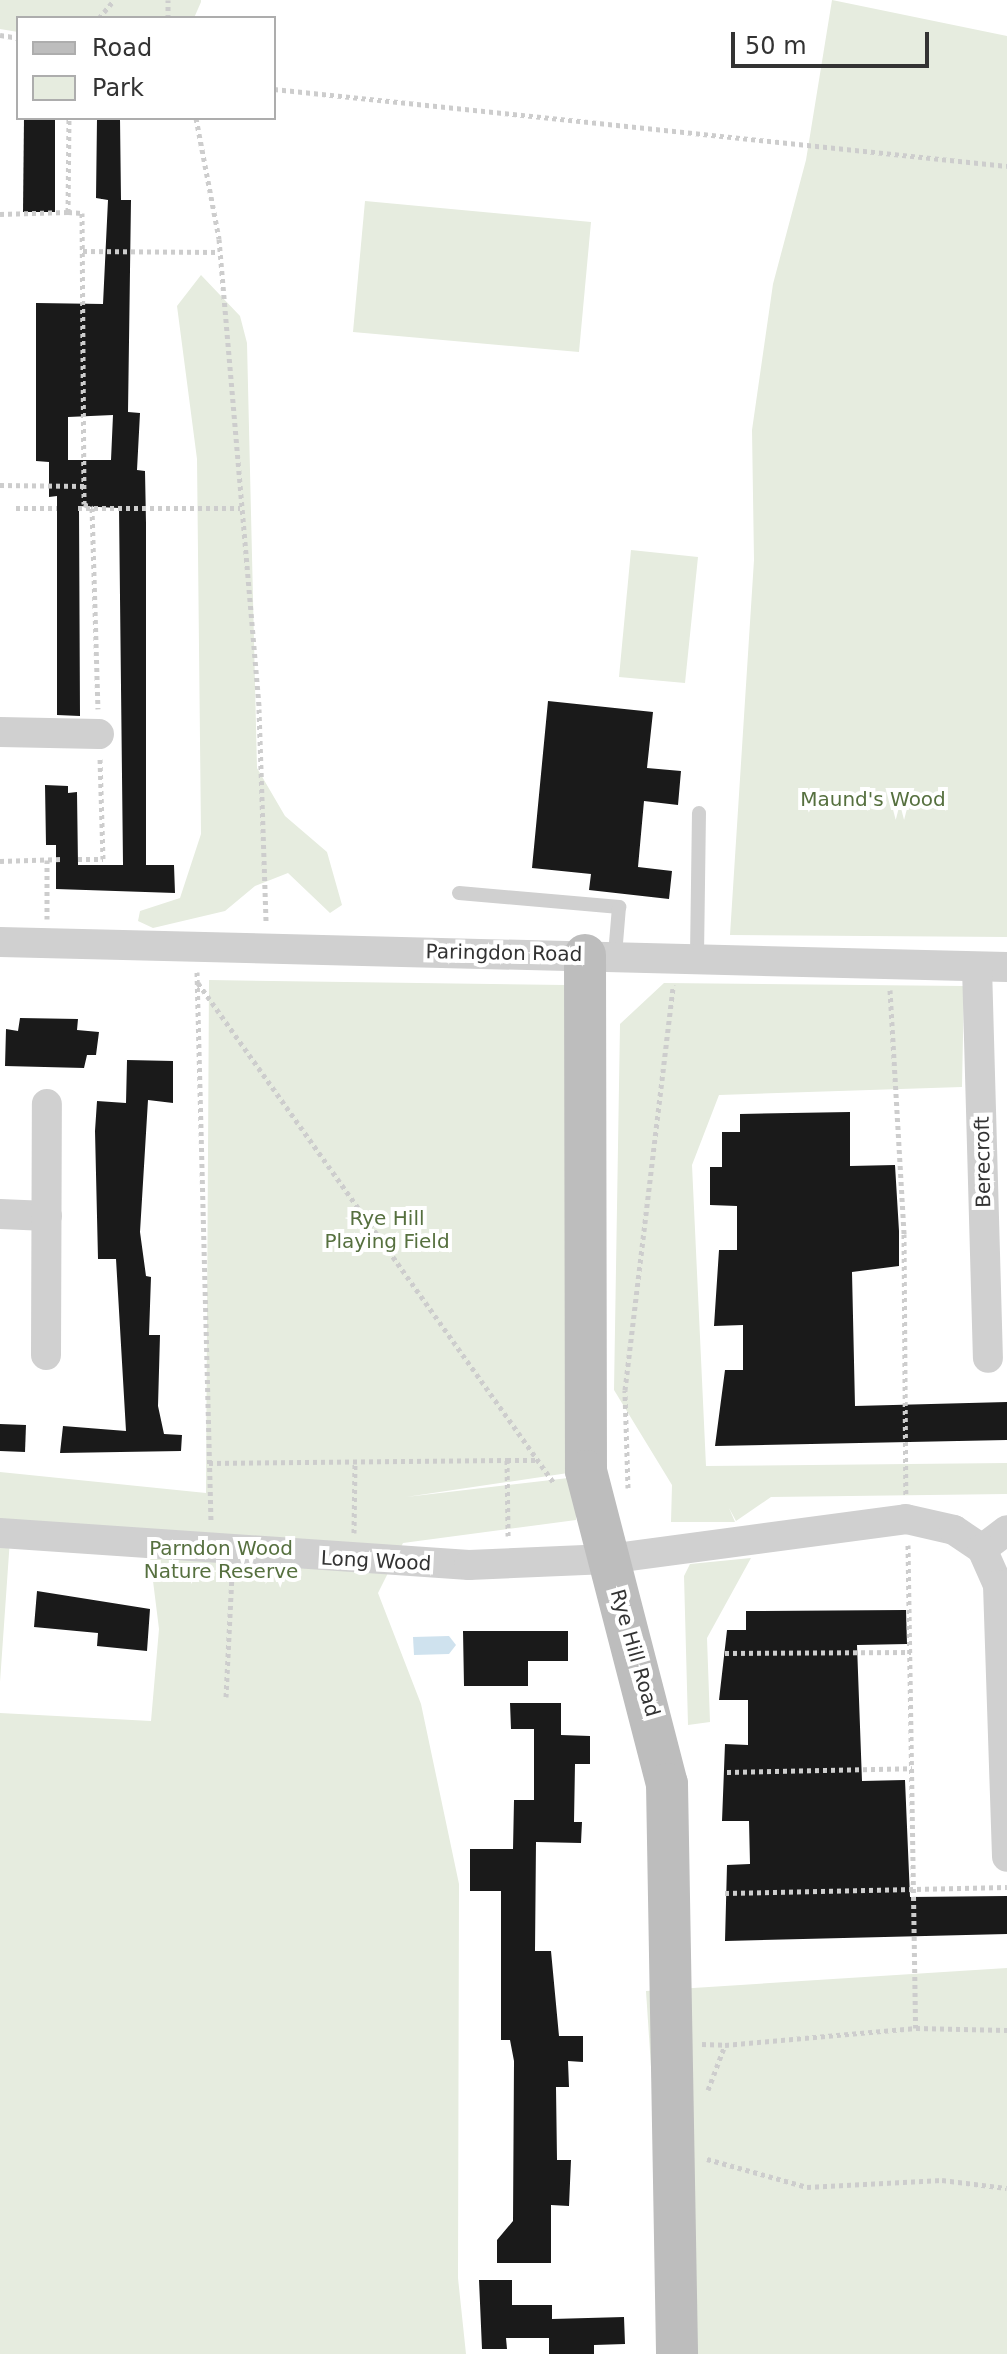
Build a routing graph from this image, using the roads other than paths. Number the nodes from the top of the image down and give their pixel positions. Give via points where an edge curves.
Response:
1 (0, 732) edge
2 (99, 734) road end
3 (699, 813) dead end
4 (459, 893) dead end
5 (0, 942) edge
6 (600, 955) junction
7 (686, 962) junction
8 (977, 967) junction
9 (1007, 967) edge
10 (47, 1104) dead end
11 (0, 1214) edge
12 (47, 1216) junction
13 (46, 1355) dead end
14 (988, 1358) dead end
15 (1007, 1530) edge
16 (0, 1533) edge
17 (982, 1549) junction
18 (622, 1556) junction
19 (1007, 1857) edge
20 (677, 2354) edge

1 - 2 street
3 - 7 lane
4 - 6 lane via 619,907
5 - 6 street, Paringdon Road
6 - 7 street, Paringdon Road
6 - 18 street, Rye Hill Road via 586,1471
7 - 8 street, Paringdon Road
8 - 9 street, Paringdon Road
8 - 14 street, Berecroft
10 - 12 street
11 - 12 street
12 - 13 street
15 - 17 street
16 - 18 street, Long Wood via 353,1562 508,1565
17 - 18 street via 954,1530 906,1519
17 - 19 street via 998,1585
18 - 20 street, Rye Hill Road via 667,1784

